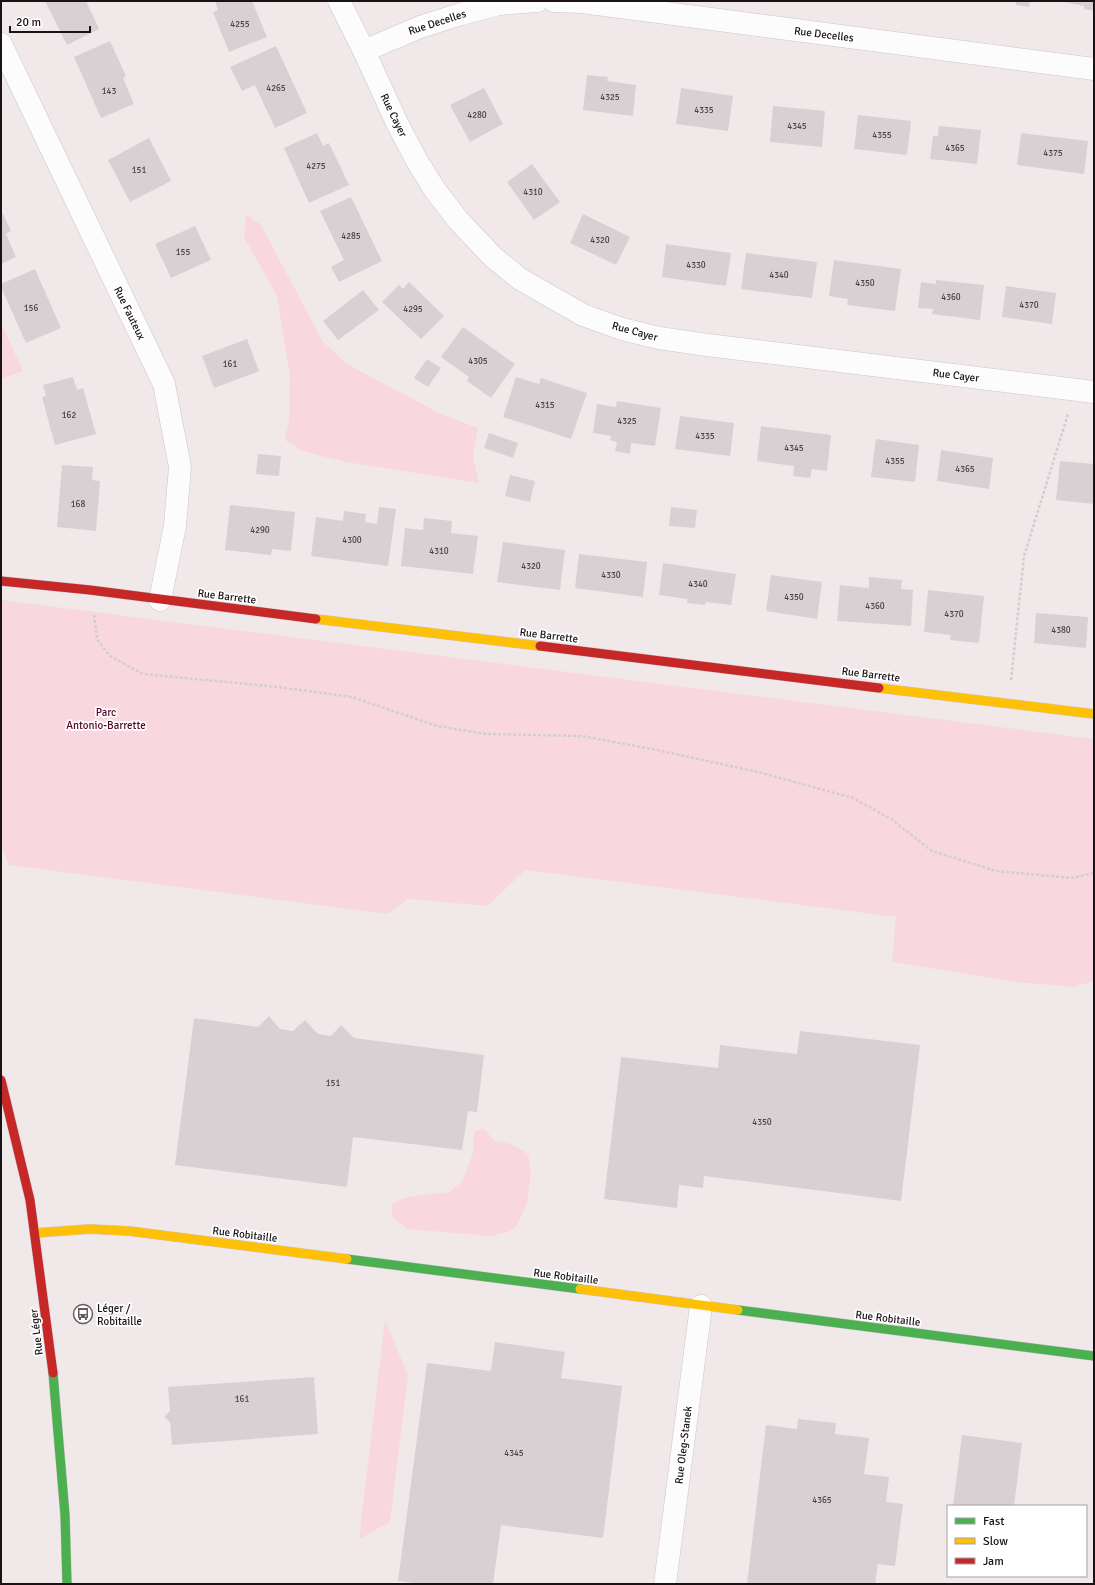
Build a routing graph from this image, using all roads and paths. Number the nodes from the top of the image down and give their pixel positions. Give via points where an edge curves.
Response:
1 (339, 1) edge
2 (537, 1) edge
3 (554, 1) edge
4 (1, 44) edge
5 (364, 51) junction
6 (1094, 69) edge
7 (1085, 391) edge
8 (1, 581) edge
9 (90, 590) junction
10 (160, 600) junction
11 (1008, 702) junction
12 (1094, 714) edge
13 (1094, 873) edge
14 (1, 1080) edge
15 (35, 1233) junction
16 (701, 1306) junction
17 (1094, 1356) edge
18 (67, 1584) edge
19 (665, 1584) edge

1 - 5 street, Rue Cayer
2 - 5 street, Rue Decelles via 499,4 461,14 420,27
3 - 6 street, Rue Decelles via 582,2
4 - 10 street, Rue Fauteux via 164,384 180,467 175,526
5 - 7 street, Rue Cayer via 417,161 458,220 493,257 520,279 583,315 622,329 659,338
7 - 11 path via 1024,556
8 - 9 street, Rue Barrette
9 - 10 street, Rue Barrette
9 - 13 path via 97,639 110,656 143,674 352,697 437,726 486,734 582,736 652,749 758,772 853,798 891,819 932,851 996,871 1072,878
10 - 11 street, Rue Barrette
11 - 12 street, Rue Barrette
14 - 15 street, Rue Léger via 30,1200
15 - 16 street, Rue Robitaille via 90,1229 129,1231
15 - 18 street, Rue Léger via 54,1384 65,1515
16 - 17 street, Rue Robitaille
16 - 19 street, Rue Oleg-Stanek

